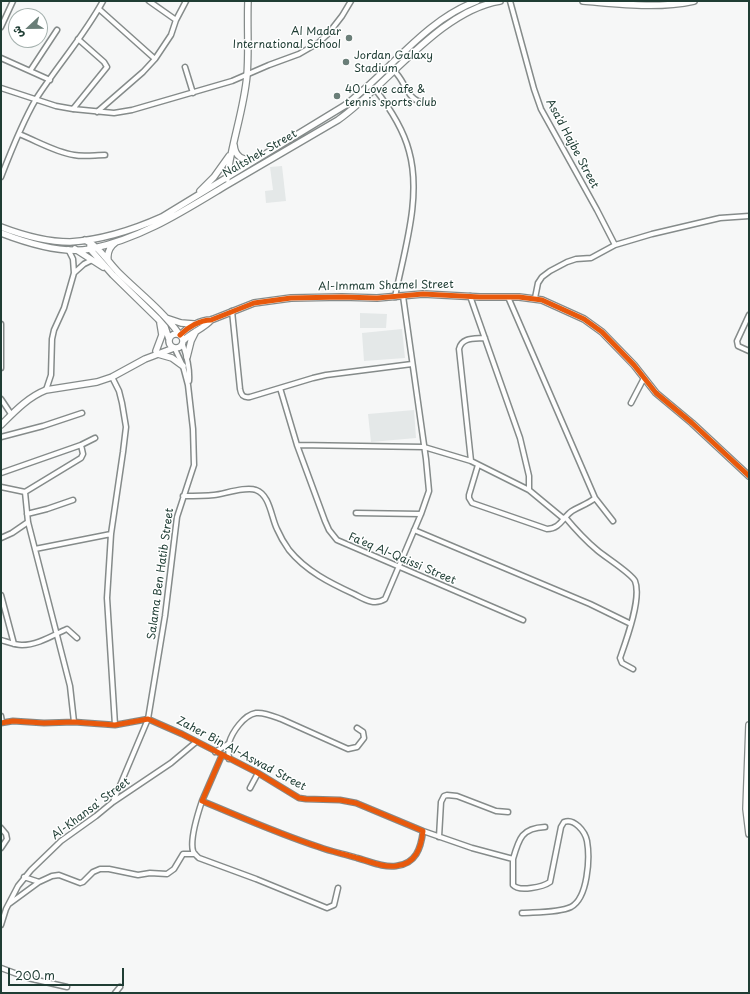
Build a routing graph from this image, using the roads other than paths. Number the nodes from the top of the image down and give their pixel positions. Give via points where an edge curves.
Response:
1 (13, 1) edge
2 (103, 1) edge
3 (149, 1) edge
4 (186, 1) edge
5 (248, 1) edge
6 (351, 1) edge
7 (476, 1) edge
8 (500, 1) edge
9 (510, 1) edge
10 (584, 1) edge
11 (694, 1) edge
12 (99, 9) junction
13 (176, 20) junction
14 (1, 27) edge
15 (57, 30) dead end
16 (78, 39) junction
17 (1, 58) edge
18 (155, 59) junction
19 (185, 67) dead end
20 (30, 71) junction
21 (394, 71) junction
22 (247, 75) junction
23 (50, 80) junction
24 (1, 88) edge
25 (375, 89) junction
26 (193, 93) junction
27 (36, 100) junction
28 (424, 103) dead end
29 (73, 109) junction
30 (97, 112) junction
31 (19, 134) junction
32 (234, 140) junction
33 (105, 155) dead end
34 (230, 156) junction
35 (257, 158) junction
36 (1, 177) edge
37 (227, 177) junction
38 (226, 186) junction
39 (194, 197) junction
40 (749, 216) edge
41 (1, 229) edge
42 (116, 242) junction
43 (93, 244) junction
44 (615, 246) junction
45 (68, 249) junction
46 (75, 249) junction
47 (92, 260) junction
48 (109, 263) junction
49 (110, 271) junction
50 (74, 273) junction
51 (403, 296) junction
52 (470, 296) junction
53 (395, 297) junction
54 (508, 297) junction
55 (535, 298) junction
56 (232, 311) junction
57 (749, 315) edge
58 (161, 318) junction
59 (1, 324) edge
60 (196, 327) junction
61 (181, 338) junction
62 (485, 338) junction
63 (169, 341) junction
64 (174, 348) junction
65 (749, 351) edge
66 (157, 352) junction
67 (187, 357) junction
68 (412, 364) junction
69 (183, 366) junction
70 (1, 368) edge
71 (112, 377) junction
72 (644, 378) junction
73 (188, 385) junction
74 (280, 388) junction
75 (46, 390) junction
76 (1, 399) edge
77 (630, 403) dead end
78 (12, 414) junction
79 (82, 414) dead end
80 (1, 426) edge
81 (1, 437) edge
82 (95, 438) dead end
83 (81, 445) junction
84 (297, 445) junction
85 (424, 447) junction
86 (472, 461) junction
87 (478, 465) junction
88 (1, 473) edge
89 (749, 476) edge
90 (1, 487) edge
91 (529, 490) junction
92 (25, 492) junction
93 (183, 496) junction
94 (595, 498) junction
95 (74, 500) dead end
96 (356, 513) dead end
97 (27, 514) junction
98 (421, 514) junction
99 (564, 518) junction
100 (613, 520) dead end
101 (28, 522) junction
102 (414, 530) junction
103 (111, 534) junction
104 (1, 538) edge
105 (35, 549) junction
106 (399, 567) junction
107 (1, 595) edge
108 (523, 620) dead end
109 (631, 624) junction
110 (56, 634) junction
111 (77, 638) dead end
112 (1, 640) edge
113 (14, 644) junction
114 (633, 669) dead end
115 (1, 716) edge
116 (148, 719) junction
117 (2, 722) edge
118 (74, 722) junction
119 (115, 725) junction
120 (749, 725) edge
121 (357, 728) dead end
122 (196, 742) junction
123 (228, 744) junction
124 (215, 752) junction
125 (222, 755) junction
126 (229, 759) junction
127 (258, 773) junction
128 (250, 788) dead end
129 (202, 801) junction
130 (113, 802) junction
131 (508, 812) dead end
132 (1, 828) edge
133 (545, 828) dead end
134 (423, 831) junction
135 (749, 834) edge
136 (439, 837) junction
137 (1, 848) edge
138 (195, 854) junction
139 (513, 859) junction
140 (24, 877) junction
141 (39, 882) junction
142 (338, 888) dead end
143 (1, 907) edge
144 (7, 908) junction
145 (522, 913) dead end
146 (1, 925) edge
147 (1, 968) edge
148 (67, 987) dead end
149 (120, 987) dead end
150 (115, 993) edge

1 - 14 street
2 - 12 street
3 - 13 street
4 - 13 street
5 - 22 street
6 - 22 street via 336,24 318,43 299,54
7 - 35 street, Naltshek Street via 443,19 358,96
8 - 21 street, Naltshek Street via 473,10 450,23
9 - 44 street, Asa'd Hajbe Street via 541,109
10 - 11 street via 654,6
12 - 16 street
12 - 18 street
13 - 18 street via 171,35
15 - 20 street
16 - 23 street
16 - 29 street via 107,67
17 - 20 street
18 - 30 street
19 - 26 street
20 - 23 street
21 - 25 street, Naltshek Street
21 - 28 street via 411,97
22 - 26 street
22 - 32 street
23 - 27 street
24 - 27 street
25 - 38 street, Naltshek Street via 338,120
25 - 53 street via 405,140 413,178 412,213
26 - 30 street via 132,110
27 - 29 street
27 - 31 street
29 - 30 street
31 - 33 street via 68,154
31 - 36 street
32 - 34 street
32 - 35 street via 238,156 246,160
34 - 37 street
34 - 39 street
35 - 37 street, Naltshek Street
37 - 38 street
37 - 39 street, Naltshek Street
38 - 42 street, Naltshek Street via 157,226
39 - 43 street, Naltshek Street via 149,222
40 - 44 street via 720,218 652,234
41 - 43 street, Naltshek Street via 55,241 85,240
41 - 45 street, Naltshek Street via 30,243
42 - 43 street, Naltshek Street
42 - 48 street via 108,251
43 - 46 street, Naltshek Street
43 - 48 street, Salama Ben Hatib Street
43 - 49 street, Salama Ben Hatib Street
44 - 55 street via 591,258 567,262 545,274 538,283
45 - 46 street, Naltshek Street
45 - 50 street via 73,259
46 - 47 street
47 - 49 street
47 - 50 street
48 - 58 street, Salama Ben Hatib Street
49 - 58 street, Salama Ben Hatib Street
50 - 75 street via 64,308 54,330 51,375
51 - 52 street, Al-Immam Shamel Street
51 - 53 street, Al-Immam Shamel Street
51 - 68 street
52 - 54 street, Al-Immam Shamel Street
52 - 62 street
53 - 56 street, Al-Immam Shamel Street via 268,300
54 - 55 street, Al-Immam Shamel Street
54 - 94 street
55 - 72 street, Al-Immam Shamel Street via 593,325
56 - 60 street, Al-Immam Shamel Street
56 - 74 street via 241,394 250,397
57 - 65 street via 737,341 738,346
58 - 60 street
58 - 61 street, Salama Ben Hatib Street
58 - 63 street, Salama Ben Hatib Street
58 - 66 street via 162,335
59 - 70 street
60 - 61 street, Al-Immam Shamel Street
60 - 67 street
61 - 63 street via 173,335
61 - 64 street via 180,348
61 - 67 street, Salama Ben Hatib Street
62 - 86 street via 466,340 461,343 459,349
62 - 91 street via 526,460 530,476
63 - 64 street, Salama Ben Hatib Street
63 - 66 street
64 - 66 street
64 - 69 street, Salama Ben Hatib Street
66 - 69 street
66 - 71 street
67 - 73 street, Salama Ben Hatib Street
68 - 74 street via 326,375
68 - 85 street
69 - 73 street, Salama Ben Hatib Street
71 - 75 street via 84,385
71 - 103 street via 119,391 126,427
72 - 77 street
72 - 89 street, Al-Immam Shamel Street via 656,393
73 - 93 street, Salama Ben Hatib Street via 194,465
74 - 84 street, Fa'eq Al-Qaissi Street
75 - 78 street via 35,395
76 - 78 street
78 - 80 street
79 - 81 street
82 - 83 street
83 - 88 street
83 - 92 street via 81,458
84 - 85 street
84 - 106 street, Fa'eq Al-Qaissi Street via 333,536 340,542
85 - 86 street
85 - 98 street via 429,491
86 - 87 street
87 - 91 street
87 - 99 street via 469,495 474,504 547,529 560,525
90 - 92 street
91 - 99 street
92 - 97 street
93 - 106 street via 257,490 268,503 282,539 300,561 317,575 371,602 385,599
93 - 116 street, Salama Ben Hatib Street via 177,517 165,616
94 - 99 street
94 - 100 street
95 - 97 street
96 - 98 street
97 - 101 street
98 - 102 street
99 - 109 street via 633,578 636,588
101 - 104 street
101 - 105 street
102 - 106 street
102 - 109 street via 590,604
103 - 105 street
103 - 119 street via 107,598
105 - 110 street
106 - 108 street, Fa'eq Al-Qaissi Street
107 - 113 street
109 - 114 street via 620,662
110 - 111 street via 68,629
110 - 113 street via 32,644
110 - 118 street via 70,686
112 - 113 street
115 - 117 street
116 - 119 street
116 - 122 street, Zaher Bin Al-Aswad Street
116 - 130 street, Salama Ben Hatib Street
117 - 118 street
118 - 119 street
120 - 135 street via 746,809
121 - 123 street via 363,732 364,738 357,747 348,749 281,719 256,713 244,718
122 - 124 street, Zaher Bin Al-Aswad Street
122 - 130 street, Al-Khansa' Street
123 - 124 street
123 - 126 street
124 - 125 street, Zaher Bin Al-Aswad Street
125 - 126 street, Zaher Bin Al-Aswad Street
125 - 129 street
126 - 127 street, Zaher Bin Al-Aswad Street
127 - 128 street
127 - 134 street, Zaher Bin Al-Aswad Street via 303,799 356,803
129 - 134 street via 320,848 384,865 396,866 409,861 418,853
129 - 138 street via 194,832
130 - 140 street, Al-Khansa' Street via 66,837
131 - 136 street via 491,810 452,795 445,796 441,802
132 - 137 street via 7,839
133 - 139 street via 532,828 525,833 516,847
134 - 136 street, Zaher Bin Al-Aswad Street
136 - 139 street, Zaher Bin Al-Aswad Street
138 - 141 street via 182,854 174,869 167,874 138,875 100,869 83,882 59,875
138 - 142 street via 199,858 327,908 334,905
139 - 145 street via 515,887 522,889 544,885 550,880 564,822 573,822 586,840 587,868 584,889 579,900 571,907
140 - 141 street
140 - 144 street, Al-Khansa' Street via 14,891
141 - 144 street
143 - 144 street
144 - 146 street, Al-Khansa' Street
147 - 148 street via 28,978
149 - 150 street

